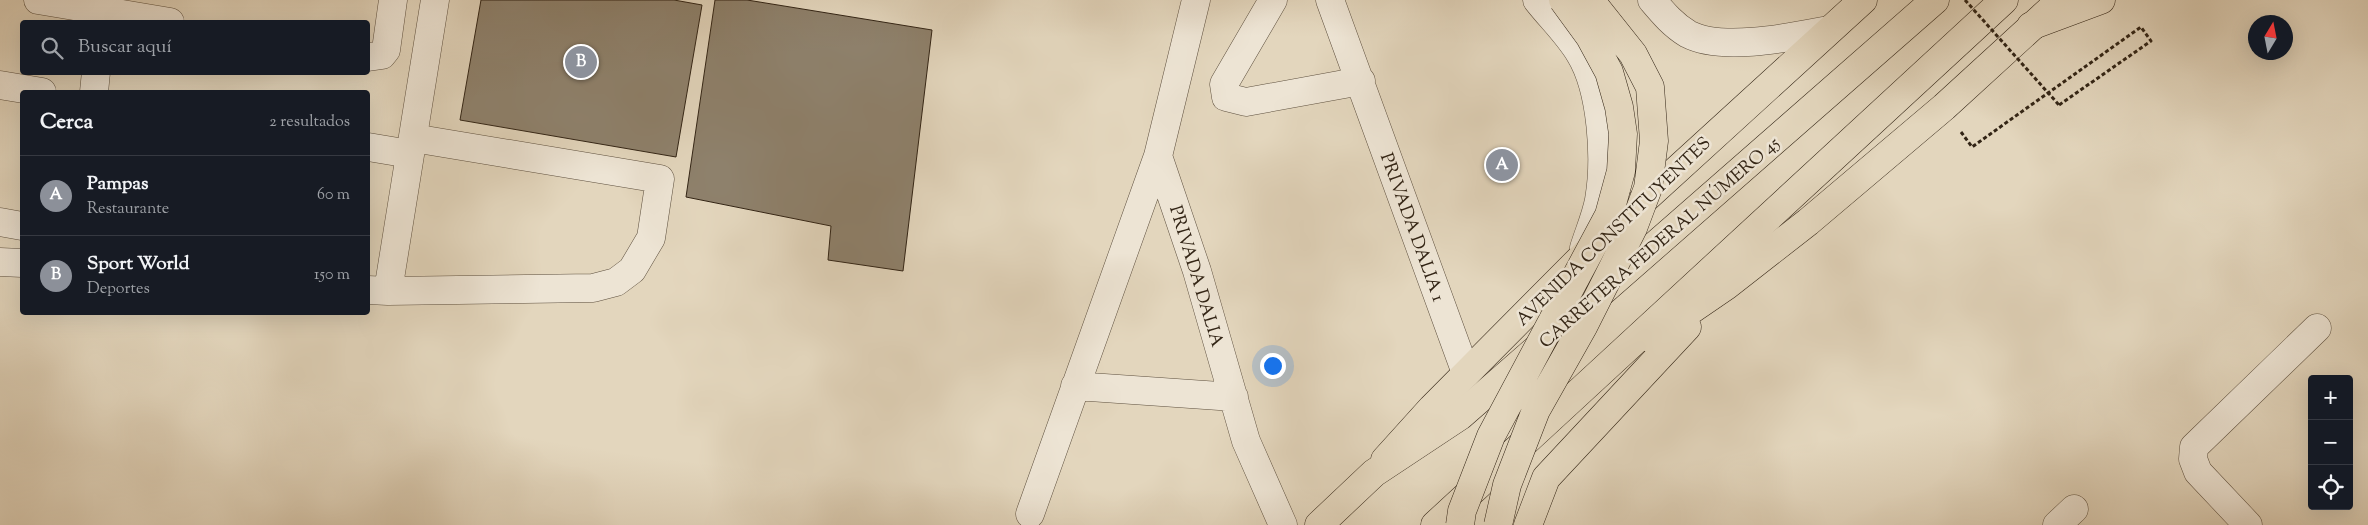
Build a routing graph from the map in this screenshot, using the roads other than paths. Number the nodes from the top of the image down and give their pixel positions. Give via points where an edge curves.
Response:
1 (38, 0) edge
2 (393, 0) edge
3 (435, 0) edge
4 (1196, 0) edge
5 (1273, 0) edge
6 (1330, 0) edge
7 (1537, 0) edge
8 (1563, 0) edge
9 (1590, 0) edge
10 (1652, 0) edge
11 (1863, 0) edge
12 (1935, 0) edge
13 (2004, 0) edge
14 (2061, 0) edge
15 (2101, 0) edge
16 (104, 11) edge
17 (158, 20) edge
18 (2031, 26) junction
19 (1829, 30) junction
20 (370, 57) edge
21 (96, 75) edge
22 (1361, 81) junction
23 (0, 85) edge
24 (30, 90) edge
25 (94, 90) edge
26 (412, 146) junction
27 (370, 147) edge
28 (1158, 156) junction
29 (0, 222) edge
30 (20, 226) edge
31 (1580, 259) junction
32 (0, 262) edge
33 (20, 263) edge
34 (1726, 286) junction
35 (378, 290) edge
36 (2317, 328) dead end
37 (1604, 370) junction
38 (1466, 373) junction
39 (1075, 386) junction
40 (1234, 398) junction
41 (1374, 473) junction
42 (1030, 514) dead end
43 (1283, 525) edge
44 (1318, 525) edge
45 (1435, 525) edge
46 (1460, 525) edge
47 (1498, 525) edge
48 (1528, 525) edge
49 (2248, 525) edge

1 - 16 street
2 - 20 street via 386,50 382,55
3 - 26 street
4 - 28 street, PRIVADA DALIA
5 - 22 street via 1224,84 1226,97 1246,102
6 - 22 street, PRIVADA DALIA 1
7 - 31 street via 1580,54 1592,85 1599,118 1602,149 1599,201
8 - 46 main road, bridge via 1590,37 1609,72 1620,107 1621,171 1609,215 1491,436 1462,511
9 - 47 main road, bridge via 1633,54 1650,87 1654,141 1648,188 1633,228 1536,410 1507,485
10 - 19 street via 1672,23 1690,35 1720,42 1780,40
11 - 19 main road, AVENIDA CONSTITUYENTES
12 - 41 main road, CARRETERA FEDERAL NÚMERO 45 via 1460,416
13 - 37 main road
14 - 18 main road
15 - 18 main road
16 - 17 street
18 - 34 main road via 1944,107 1808,222
19 - 31 main road, AVENIDA CONSTITUYENTES
21 - 25 street
22 - 38 street, PRIVADA DALIA 1
23 - 24 street
26 - 27 street
26 - 35 street
26 - 35 street via 660,179 652,238 632,270 616,282 593,288
28 - 39 street, PRIVADA DALIA
28 - 40 street, PRIVADA DALIA via 1197,271
29 - 30 street
31 - 38 main road, AVENIDA CONSTITUYENTES
32 - 33 street
34 - 37 main road
34 - 48 main road via 1546,478
36 - 49 street via 2194,447 2193,459 2198,472
37 - 45 main road
38 - 41 main road, AVENIDA CONSTITUYENTES
39 - 40 street
39 - 42 street, PRIVADA DALIA
40 - 43 street, PRIVADA DALIA via 1246,441
41 - 44 main road

